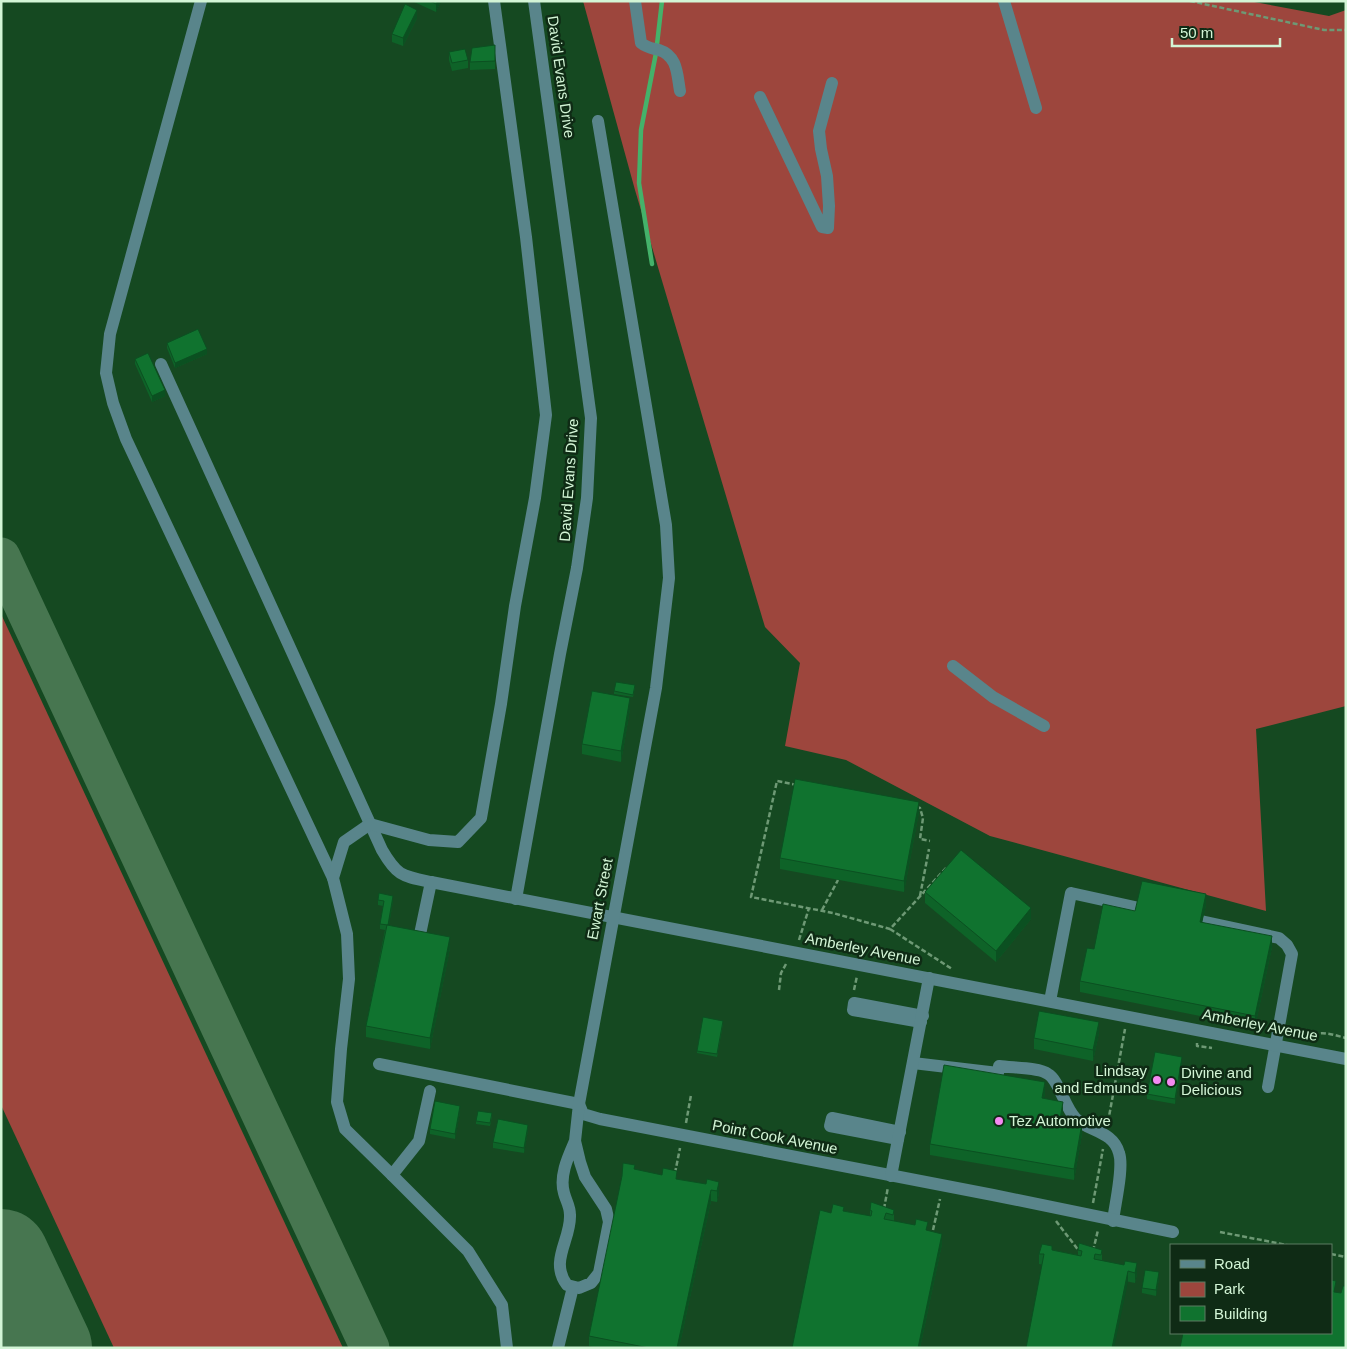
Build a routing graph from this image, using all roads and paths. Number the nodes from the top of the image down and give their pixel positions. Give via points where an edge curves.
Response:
1 (201, 1) edge
2 (494, 1) edge
3 (534, 1) edge
4 (635, 1) edge
5 (1004, 1) edge
6 (1190, 1) edge
7 (1346, 30) edge
8 (832, 83) dead end
9 (680, 92) dead end
10 (760, 97) dead end
11 (1036, 108) dead end
12 (598, 121) dead end
13 (162, 364) dead end
14 (953, 666) dead end
15 (1044, 726) dead end
16 (805, 787) edge
17 (910, 806) edge
18 (370, 824) junction
19 (930, 841) dead end
20 (929, 849) dead end
21 (952, 861) edge
22 (333, 878) junction
23 (838, 880) edge
24 (431, 882) junction
25 (919, 897) junction
26 (516, 898) junction
27 (822, 910) junction
28 (613, 917) junction
29 (890, 929) junction
30 (419, 939) edge
31 (849, 973) dead end
32 (960, 973) dead end
33 (858, 975) dead end
34 (929, 978) junction
35 (1050, 1001) junction
36 (854, 1007) dead end
37 (922, 1019) junction
38 (1346, 1038) edge
39 (1307, 1043) dead end
40 (1276, 1045) junction
41 (1346, 1058) edge
42 (914, 1063) junction
43 (379, 1064) dead end
44 (1268, 1086) dead end
45 (430, 1091) dead end
46 (579, 1104) junction
47 (831, 1122) dead end
48 (899, 1135) junction
49 (813, 1139) dead end
50 (575, 1141) junction
51 (811, 1151) dead end
52 (392, 1175) junction
53 (890, 1180) junction
54 (941, 1195) dead end
55 (883, 1213) edge
56 (1052, 1216) dead end
57 (1113, 1221) junction
58 (1098, 1226) dead end
59 (933, 1230) edge
60 (1172, 1232) dead end
61 (1220, 1232) dead end
62 (1283, 1244) edge
63 (1080, 1252) edge
64 (1332, 1254) edge
65 (1093, 1255) edge
66 (1346, 1257) edge
67 (573, 1287) junction
68 (507, 1348) edge
69 (558, 1348) edge

1 - 22 street via 110,334 106,373 126,439
2 - 18 street via 546,415 535,498 481,818 458,842 429,840
3 - 26 street, David Evans Drive via 591,418 587,498 577,568
4 - 9 street via 641,43 669,55 675,64
5 - 11 street
6 - 7 path via 1324,30
8 - 10 street via 819,131 827,176 828,228 822,227
12 - 28 street, Ewart Street via 666,525 669,578 656,688
13 - 18 street, Amberley Avenue
14 - 15 street via 993,697
16 - 27 path via 777,781 751,897
17 - 19 path via 920,808 923,818 920,839
18 - 22 street via 344,842
18 - 24 street, Amberley Avenue via 386,858 401,875
20 - 25 path
21 - 25 path
22 - 52 street via 347,934 349,978 337,1102 345,1128
23 - 27 path
24 - 26 street, Amberley Avenue
24 - 30 street
25 - 29 path
26 - 28 street, Amberley Avenue
27 - 29 path
28 - 34 street, Amberley Avenue
28 - 46 street, Ewart Street
29 - 32 path
31 - 33 path
34 - 35 street, Amberley Avenue
34 - 37 street
35 - 40 street, Amberley Avenue
35 - 40 street via 1072,893 1278,938 1292,954
36 - 37 street
37 - 42 street
38 - 39 path via 1319,1032
40 - 41 street, Amberley Avenue
40 - 44 street
42 - 48 street
42 - 57 street via 998,1073 1000,1066 1050,1074 1072,1115 1109,1137 1118,1150 1121,1163
43 - 46 street, Point Cook Avenue
45 - 52 street via 419,1141
46 - 50 street, Ewart Street
46 - 53 street, Point Cook Avenue via 583,1114 600,1119
47 - 48 street
48 - 53 street
49 - 51 path
50 - 67 street via 564,1174 564,1193 571,1217 558,1268 562,1279
50 - 67 street via 585,1177 606,1209 609,1222 599,1273 591,1283
52 - 68 street via 468,1251 502,1305
53 - 55 path
53 - 57 street, Point Cook Avenue via 993,1195
54 - 59 path
56 - 63 path
57 - 60 street, Point Cook Avenue
58 - 65 path
61 - 62 path
64 - 66 path
67 - 69 street

